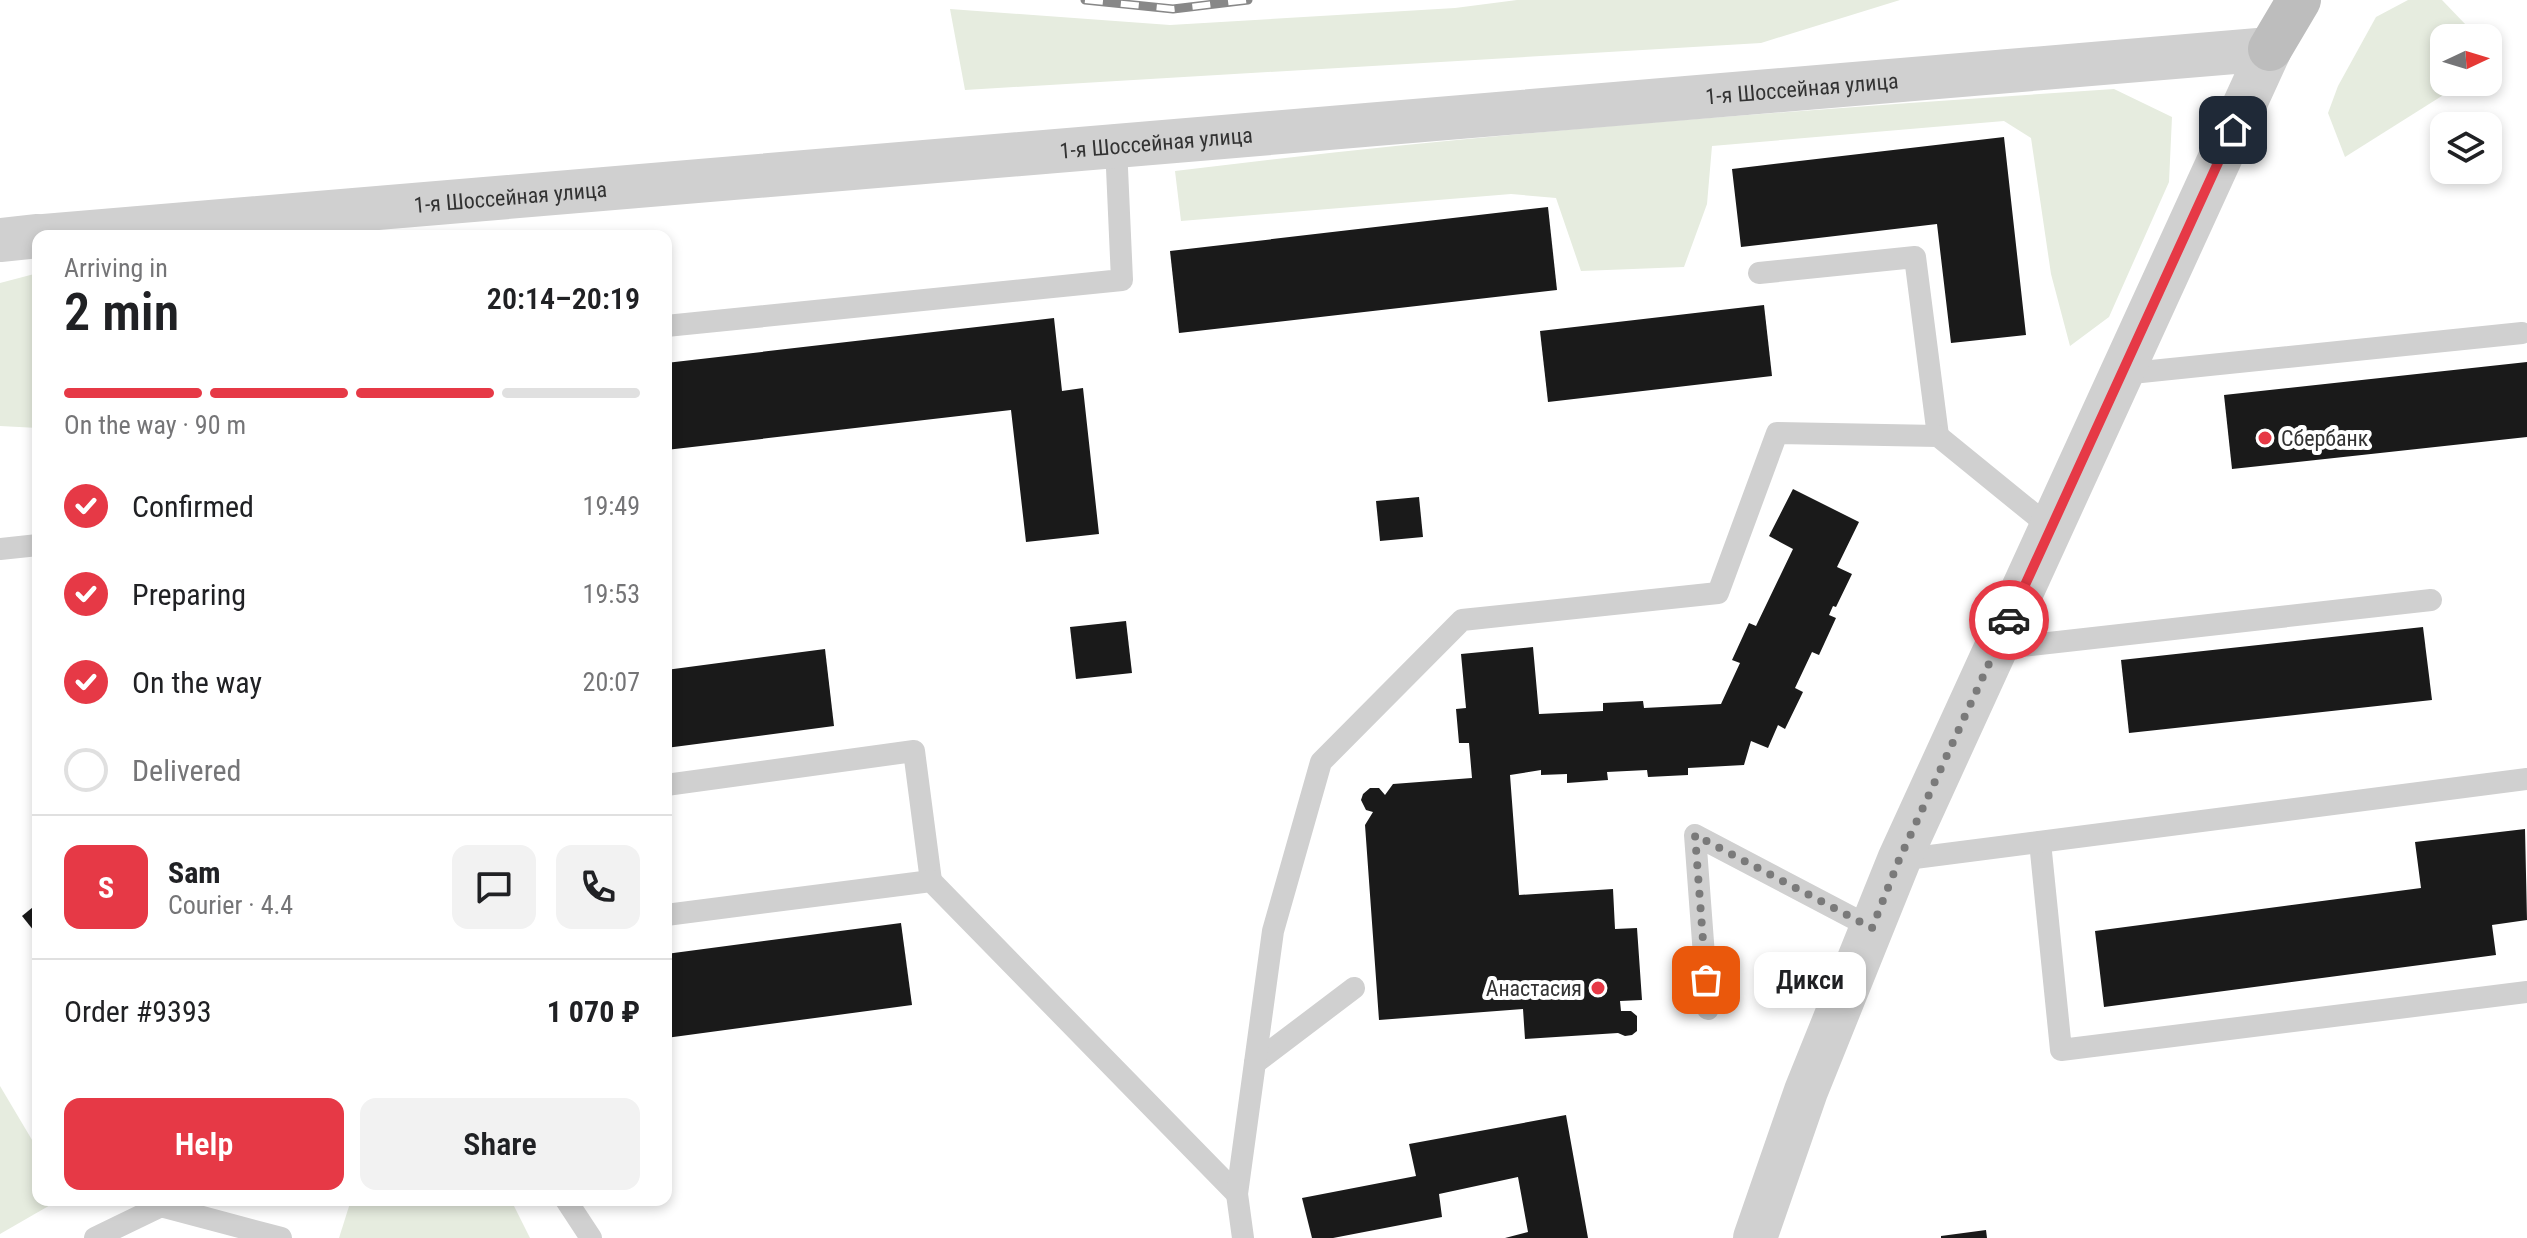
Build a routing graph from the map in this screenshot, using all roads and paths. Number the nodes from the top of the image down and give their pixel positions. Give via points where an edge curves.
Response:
1 (2299, 0) edge
2 (2270, 49) junction
3 (1116, 146) junction
4 (310, 225) edge
5 (188, 230) edge
6 (32, 237) edge
7 (0, 240) edge
8 (1759, 273) dead end
9 (672, 325) edge
10 (2522, 333) dead end
11 (2122, 374) junction
12 (1938, 436) junction
13 (2051, 528) junction
14 (32, 546) edge
15 (0, 549) edge
16 (2431, 600) dead end
17 (1995, 649) junction
18 (2527, 779) edge
19 (672, 784) edge
20 (2040, 842) junction
21 (1899, 860) junction
22 (931, 881) junction
23 (672, 914) edge
24 (1872, 928) junction
25 (1354, 988) dead end
26 (2527, 992) edge
27 (1708, 1009) dead end
28 (1255, 1063) junction
29 (1237, 1194) junction
30 (570, 1206) edge
31 (95, 1238) edge
32 (281, 1238) edge
33 (591, 1238) edge
34 (1243, 1238) edge
35 (1755, 1238) edge

1 - 2 main road
2 - 3 street, 1-я Шоссейная улица
2 - 11 street
3 - 4 street, 1-я Шоссейная улица
3 - 9 lane via 1122,280
4 - 5 street, 1-я Шоссейная улица
6 - 7 street, 1-я Шоссейная улица
8 - 12 lane via 1915,257
10 - 11 lane
11 - 13 street
12 - 13 lane
12 - 28 lane via 1777,433 1718,593 1462,620 1321,762 1273,931
13 - 17 street
14 - 15 lane
16 - 17 lane
17 - 21 street
18 - 20 lane
19 - 22 lane via 914,751
20 - 21 lane
20 - 26 lane via 2061,1050
21 - 24 street
22 - 23 lane
22 - 29 lane
24 - 27 lane via 1695,835
24 - 35 street via 1806,1091
25 - 28 lane
28 - 29 lane
29 - 34 lane
30 - 33 lane
31 - 32 lane via 161,1206

